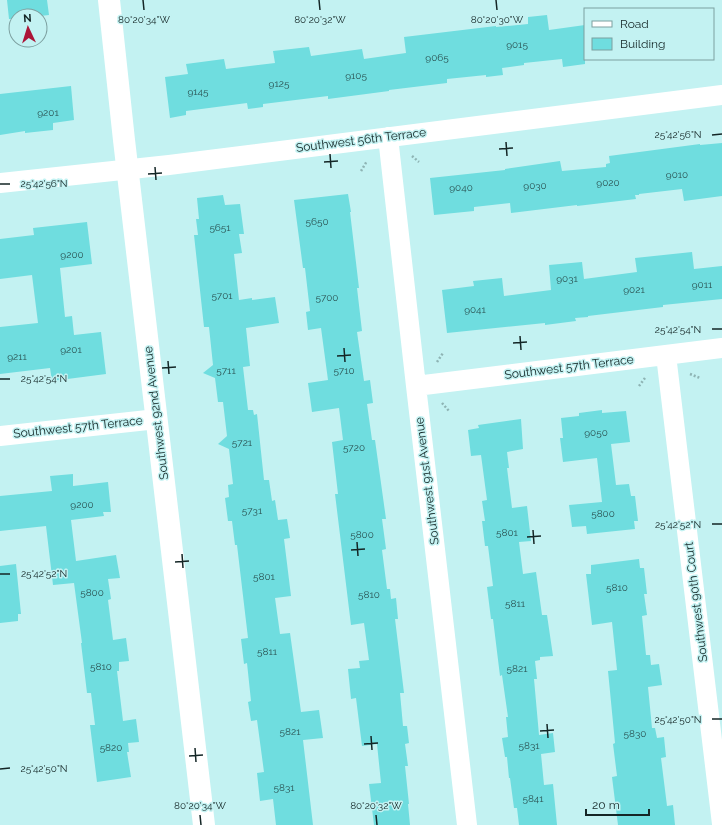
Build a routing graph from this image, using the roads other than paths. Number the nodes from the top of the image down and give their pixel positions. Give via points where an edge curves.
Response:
1 (108, 0) edge
2 (722, 95) edge
3 (388, 137) junction
4 (128, 170) junction
5 (0, 184) edge
6 (722, 348) edge
7 (666, 355) junction
8 (416, 386) junction
9 (156, 418) junction
10 (0, 436) edge
11 (722, 824) edge
12 (204, 825) edge
13 (467, 825) edge

1 - 4 street, Southwest 92nd Avenue
2 - 3 street, Southwest 56th Terrace
3 - 4 street, Southwest 56th Terrace
3 - 8 street, Southwest 91st Avenue
4 - 5 street, Southwest 56th Terrace
4 - 9 street, Southwest 92nd Avenue
6 - 7 street, Southwest 57th Terrace
7 - 8 street, Southwest 57th Terrace
7 - 11 street, Southwest 90th Court
8 - 13 street, Southwest 91st Avenue
9 - 10 street, Southwest 57th Terrace
9 - 12 street, Southwest 92nd Avenue

